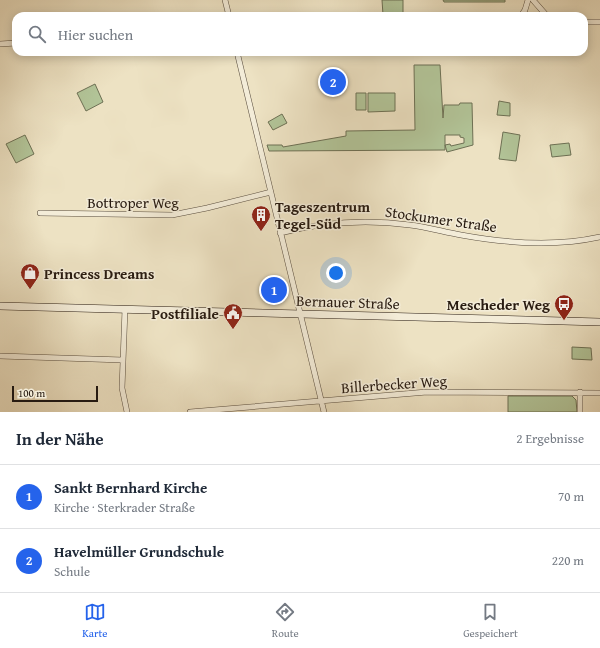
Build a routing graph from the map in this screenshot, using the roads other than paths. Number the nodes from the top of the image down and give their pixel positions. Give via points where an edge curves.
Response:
1 (225, 0) edge
2 (528, 0) edge
3 (533, 0) edge
4 (228, 12) edge
5 (524, 12) edge
6 (544, 12) edge
7 (588, 22) edge
8 (600, 22) edge
9 (12, 43) edge
10 (0, 44) edge
11 (238, 56) edge
12 (271, 192) junction
13 (40, 213) dead end
14 (280, 233) junction
15 (600, 237) edge
16 (0, 306) edge
17 (125, 310) junction
18 (300, 314) junction
19 (600, 322) edge
20 (0, 356) edge
21 (123, 360) junction
22 (580, 392) junction
23 (600, 393) edge
24 (321, 401) junction
25 (254, 410) edge
26 (127, 412) edge
27 (190, 412) edge
28 (324, 412) edge
29 (580, 412) edge

1 - 4 street
2 - 5 street
3 - 6 street
7 - 8 street
9 - 10 street
11 - 12 street
12 - 13 street, Bottroper Weg via 172,215
12 - 14 street
14 - 15 street, Stockumer Straße via 319,224 377,222 409,224 486,239 537,242
14 - 18 street
16 - 17 main road, Bernauer Straße
17 - 18 main road, Bernauer Straße
17 - 21 street
18 - 19 main road, Bernauer Straße
18 - 24 street
20 - 21 street
21 - 26 street via 122,388
22 - 23 street, Billerbecker Weg
22 - 24 street, Billerbecker Weg via 427,392
22 - 29 street
24 - 25 street, Billerbecker Weg
24 - 28 street
25 - 27 street, Billerbecker Weg

